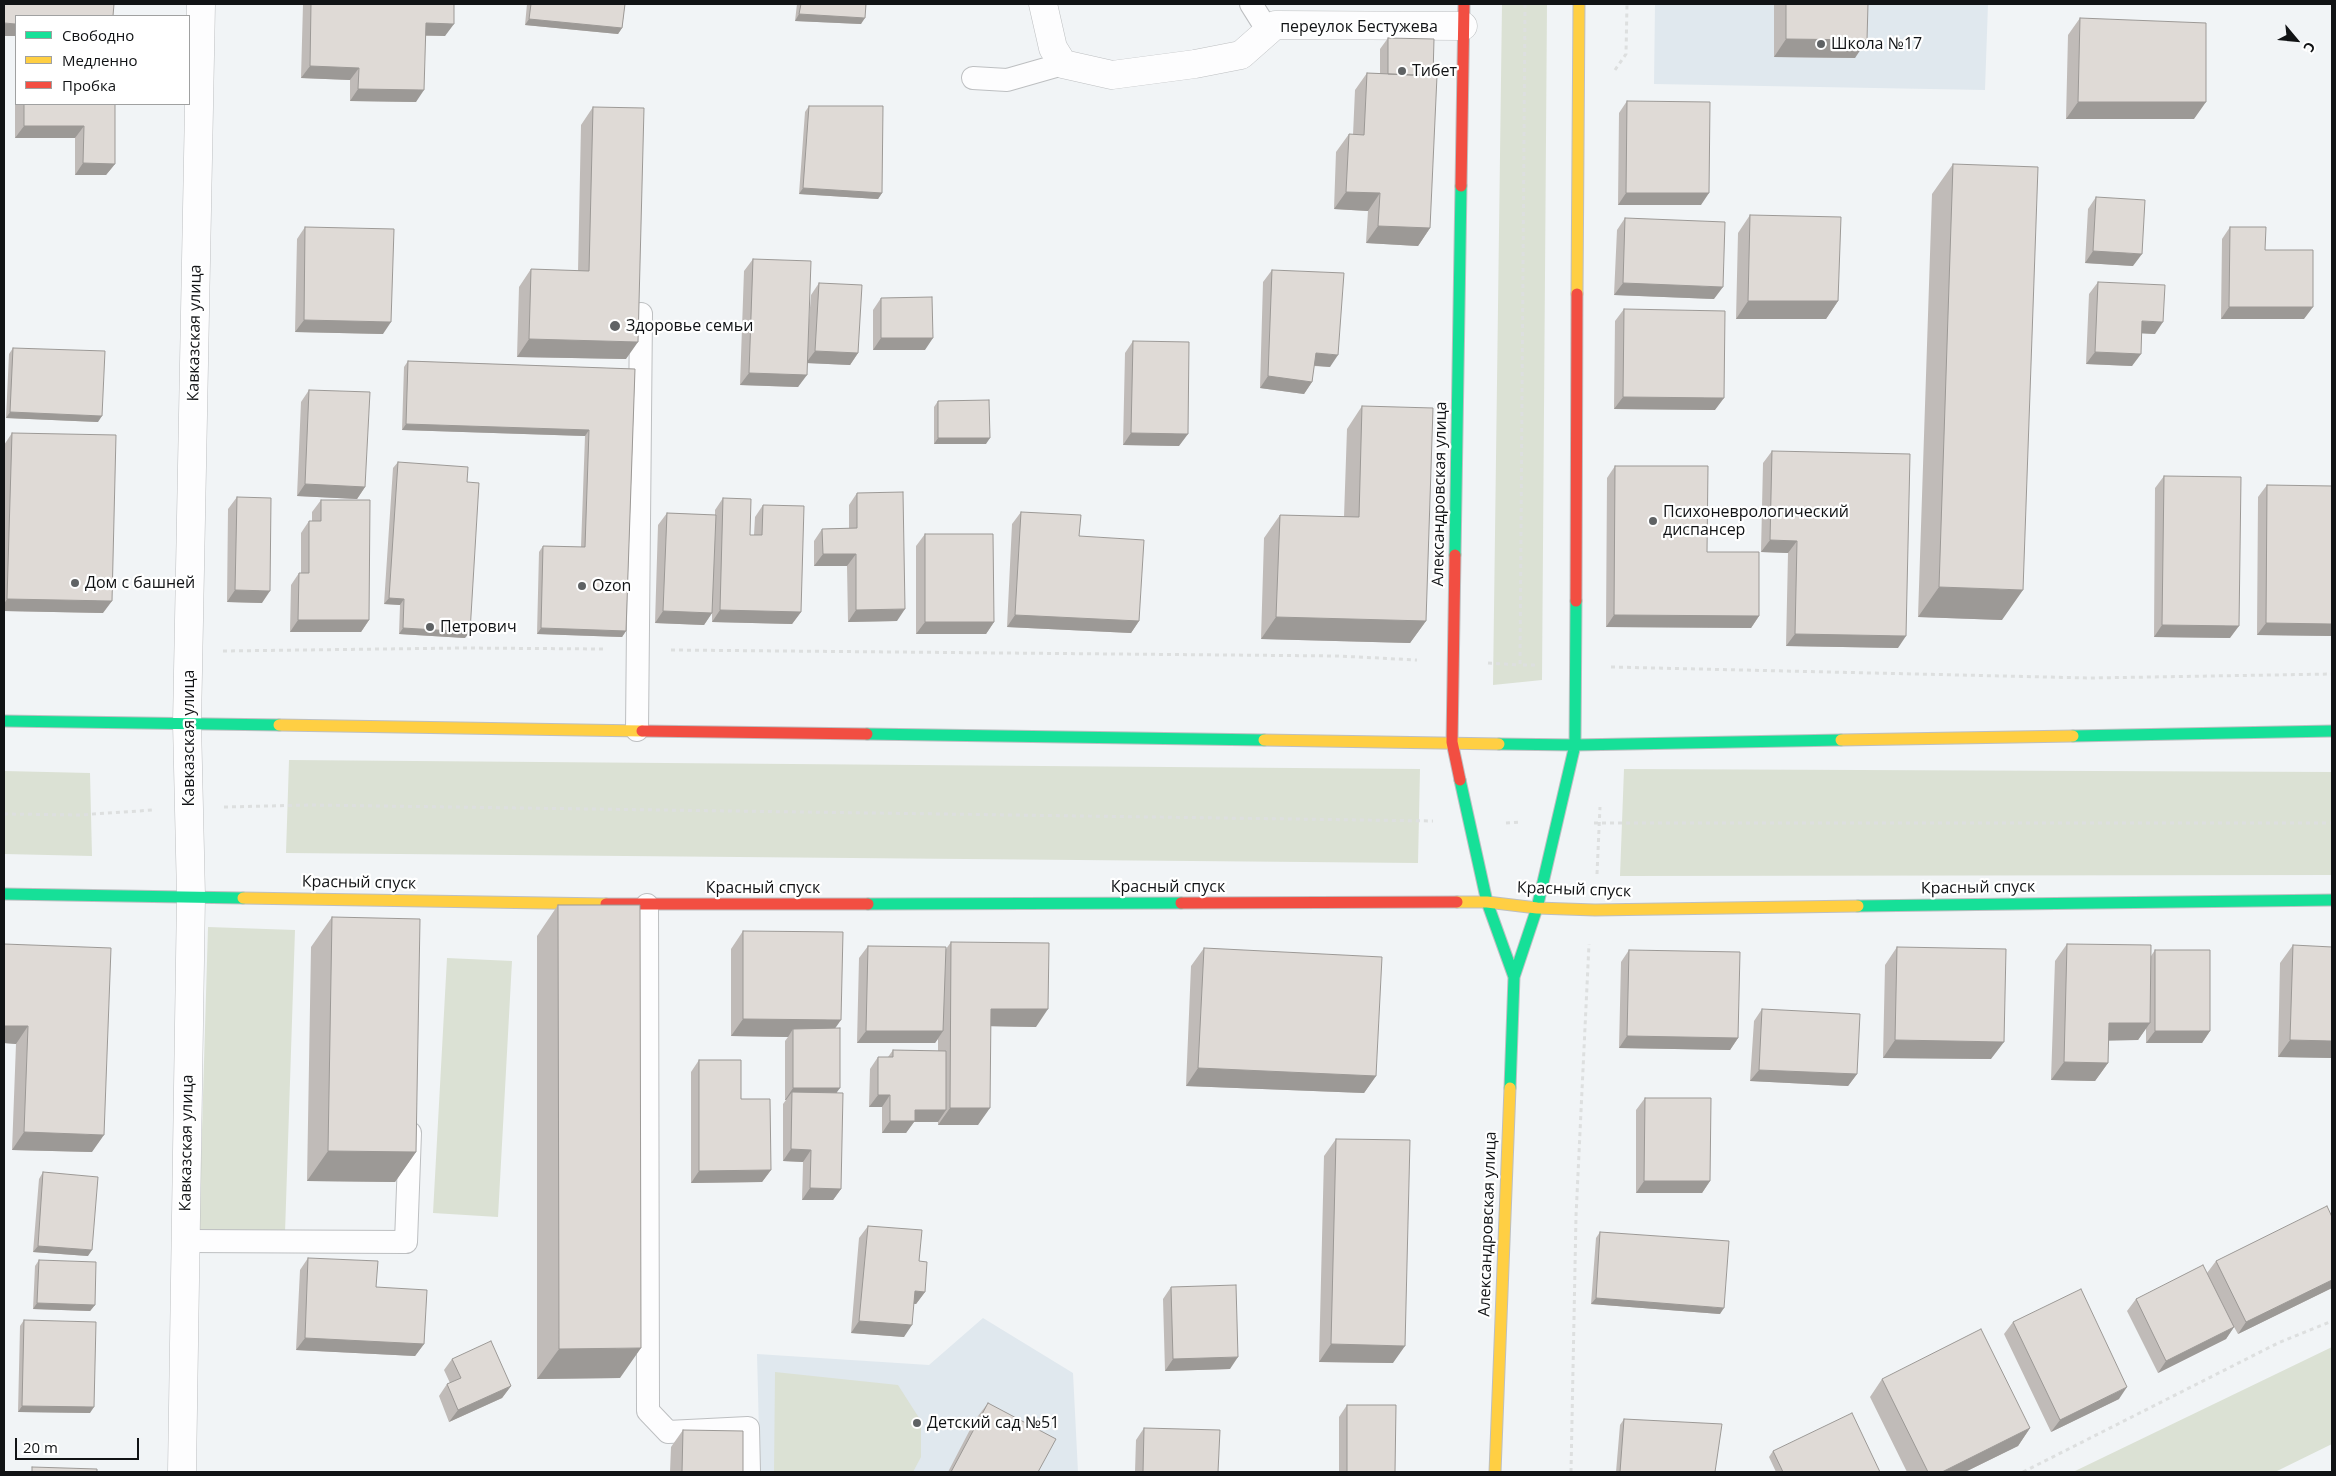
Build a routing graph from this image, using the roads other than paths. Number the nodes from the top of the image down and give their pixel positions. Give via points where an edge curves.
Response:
1 (201, 4) edge
2 (1044, 4) edge
3 (1251, 4) edge
4 (1579, 4) edge
5 (1463, 15) edge
6 (1268, 31) junction
7 (1063, 64) junction
8 (973, 78) dead end
9 (641, 314) edge
10 (4, 721) edge
11 (187, 723) junction
12 (637, 730) junction
13 (2332, 731) edge
14 (1452, 742) junction
15 (1575, 745) junction
16 (4, 894) edge
17 (191, 896) junction
18 (2332, 900) edge
19 (1487, 902) junction
20 (647, 905) junction
21 (1537, 908) junction
22 (1514, 977) junction
23 (410, 1114) edge
24 (185, 1241) junction
25 (182, 1472) edge
26 (749, 1472) edge
27 (1495, 1472) edge

1 - 11 street, Кавказская улица
2 - 7 street via 1053,48
3 - 6 lane
4 - 15 street, Александровская улица
5 - 6 street, переулок Бестужева via 1275,25
5 - 14 street, Александровская улица
6 - 7 street, переулок Бестужева via 1240,55 1195,64 1112,75
7 - 8 lane via 1007,80
9 - 12 lane
10 - 11 street
11 - 12 street
11 - 17 street, Кавказская улица
12 - 14 street
13 - 15 street
14 - 15 street
14 - 19 street, Александровская улица
15 - 21 street, Александровская улица
16 - 17 street, Красный спуск
17 - 20 street, Красный спуск
17 - 24 street, Кавказская улица
18 - 21 street, Красный спуск via 1595,910
19 - 20 street, Красный спуск
19 - 21 street, Красный спуск
19 - 22 street, Александровская улица
20 - 26 lane via 648,1411 668,1432 748,1428
21 - 22 street, Александровская улица
22 - 27 street, Александровская улица
23 - 24 lane via 406,1242
24 - 25 street, Кавказская улица

